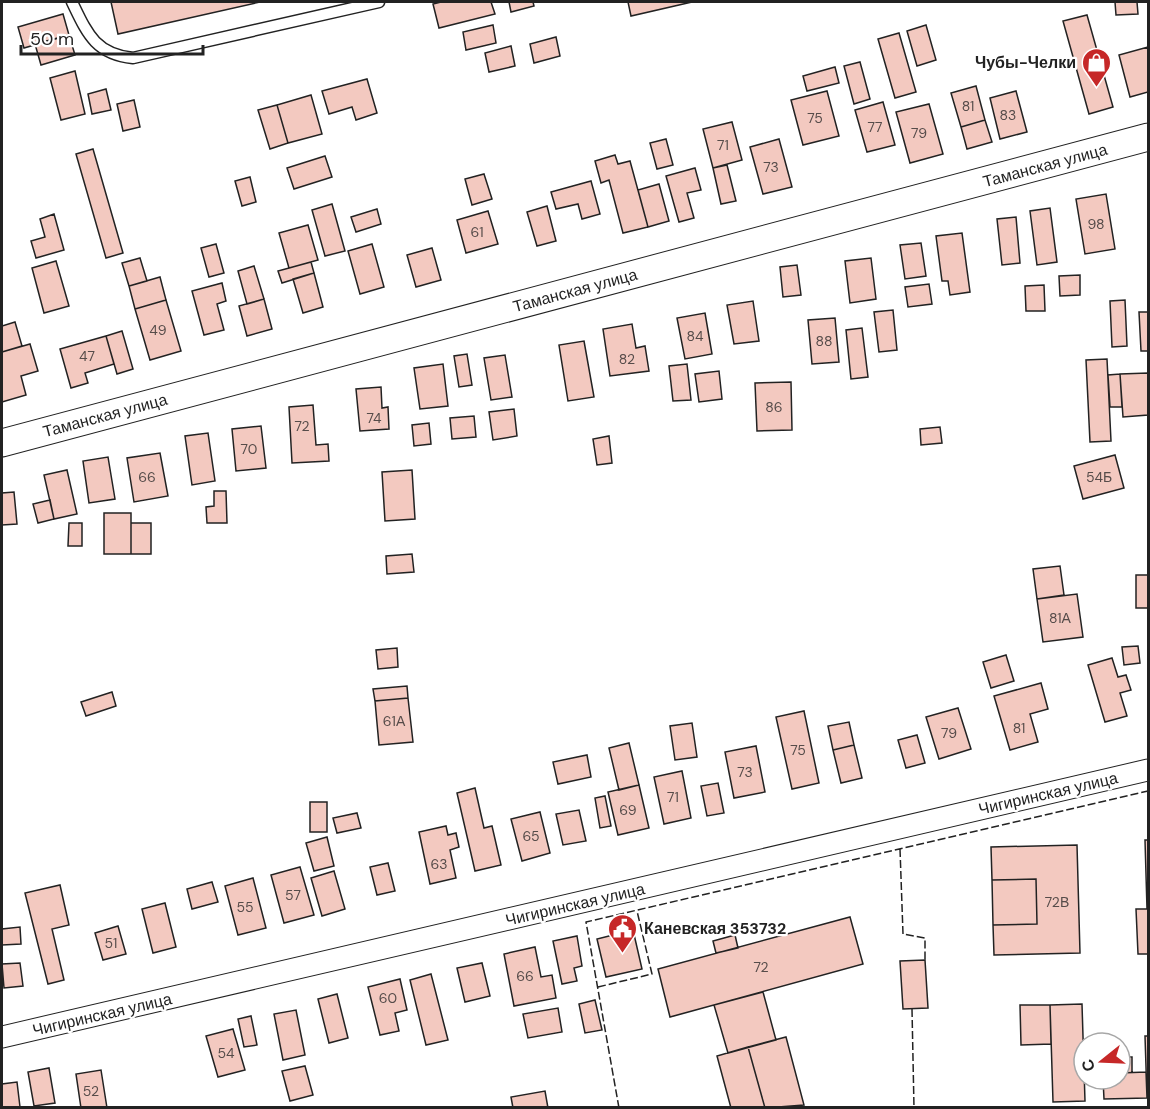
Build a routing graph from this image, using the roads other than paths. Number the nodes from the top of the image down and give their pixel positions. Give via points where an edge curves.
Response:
1 (72, 2) edge
2 (379, 2) edge
3 (1149, 137) edge
4 (2, 443) edge
5 (1149, 770) edge
6 (2, 1037) edge

1 - 2 lane via 94,42 107,53 133,58
3 - 4 street, Таманская улица
5 - 6 street, Чигиринская улица

